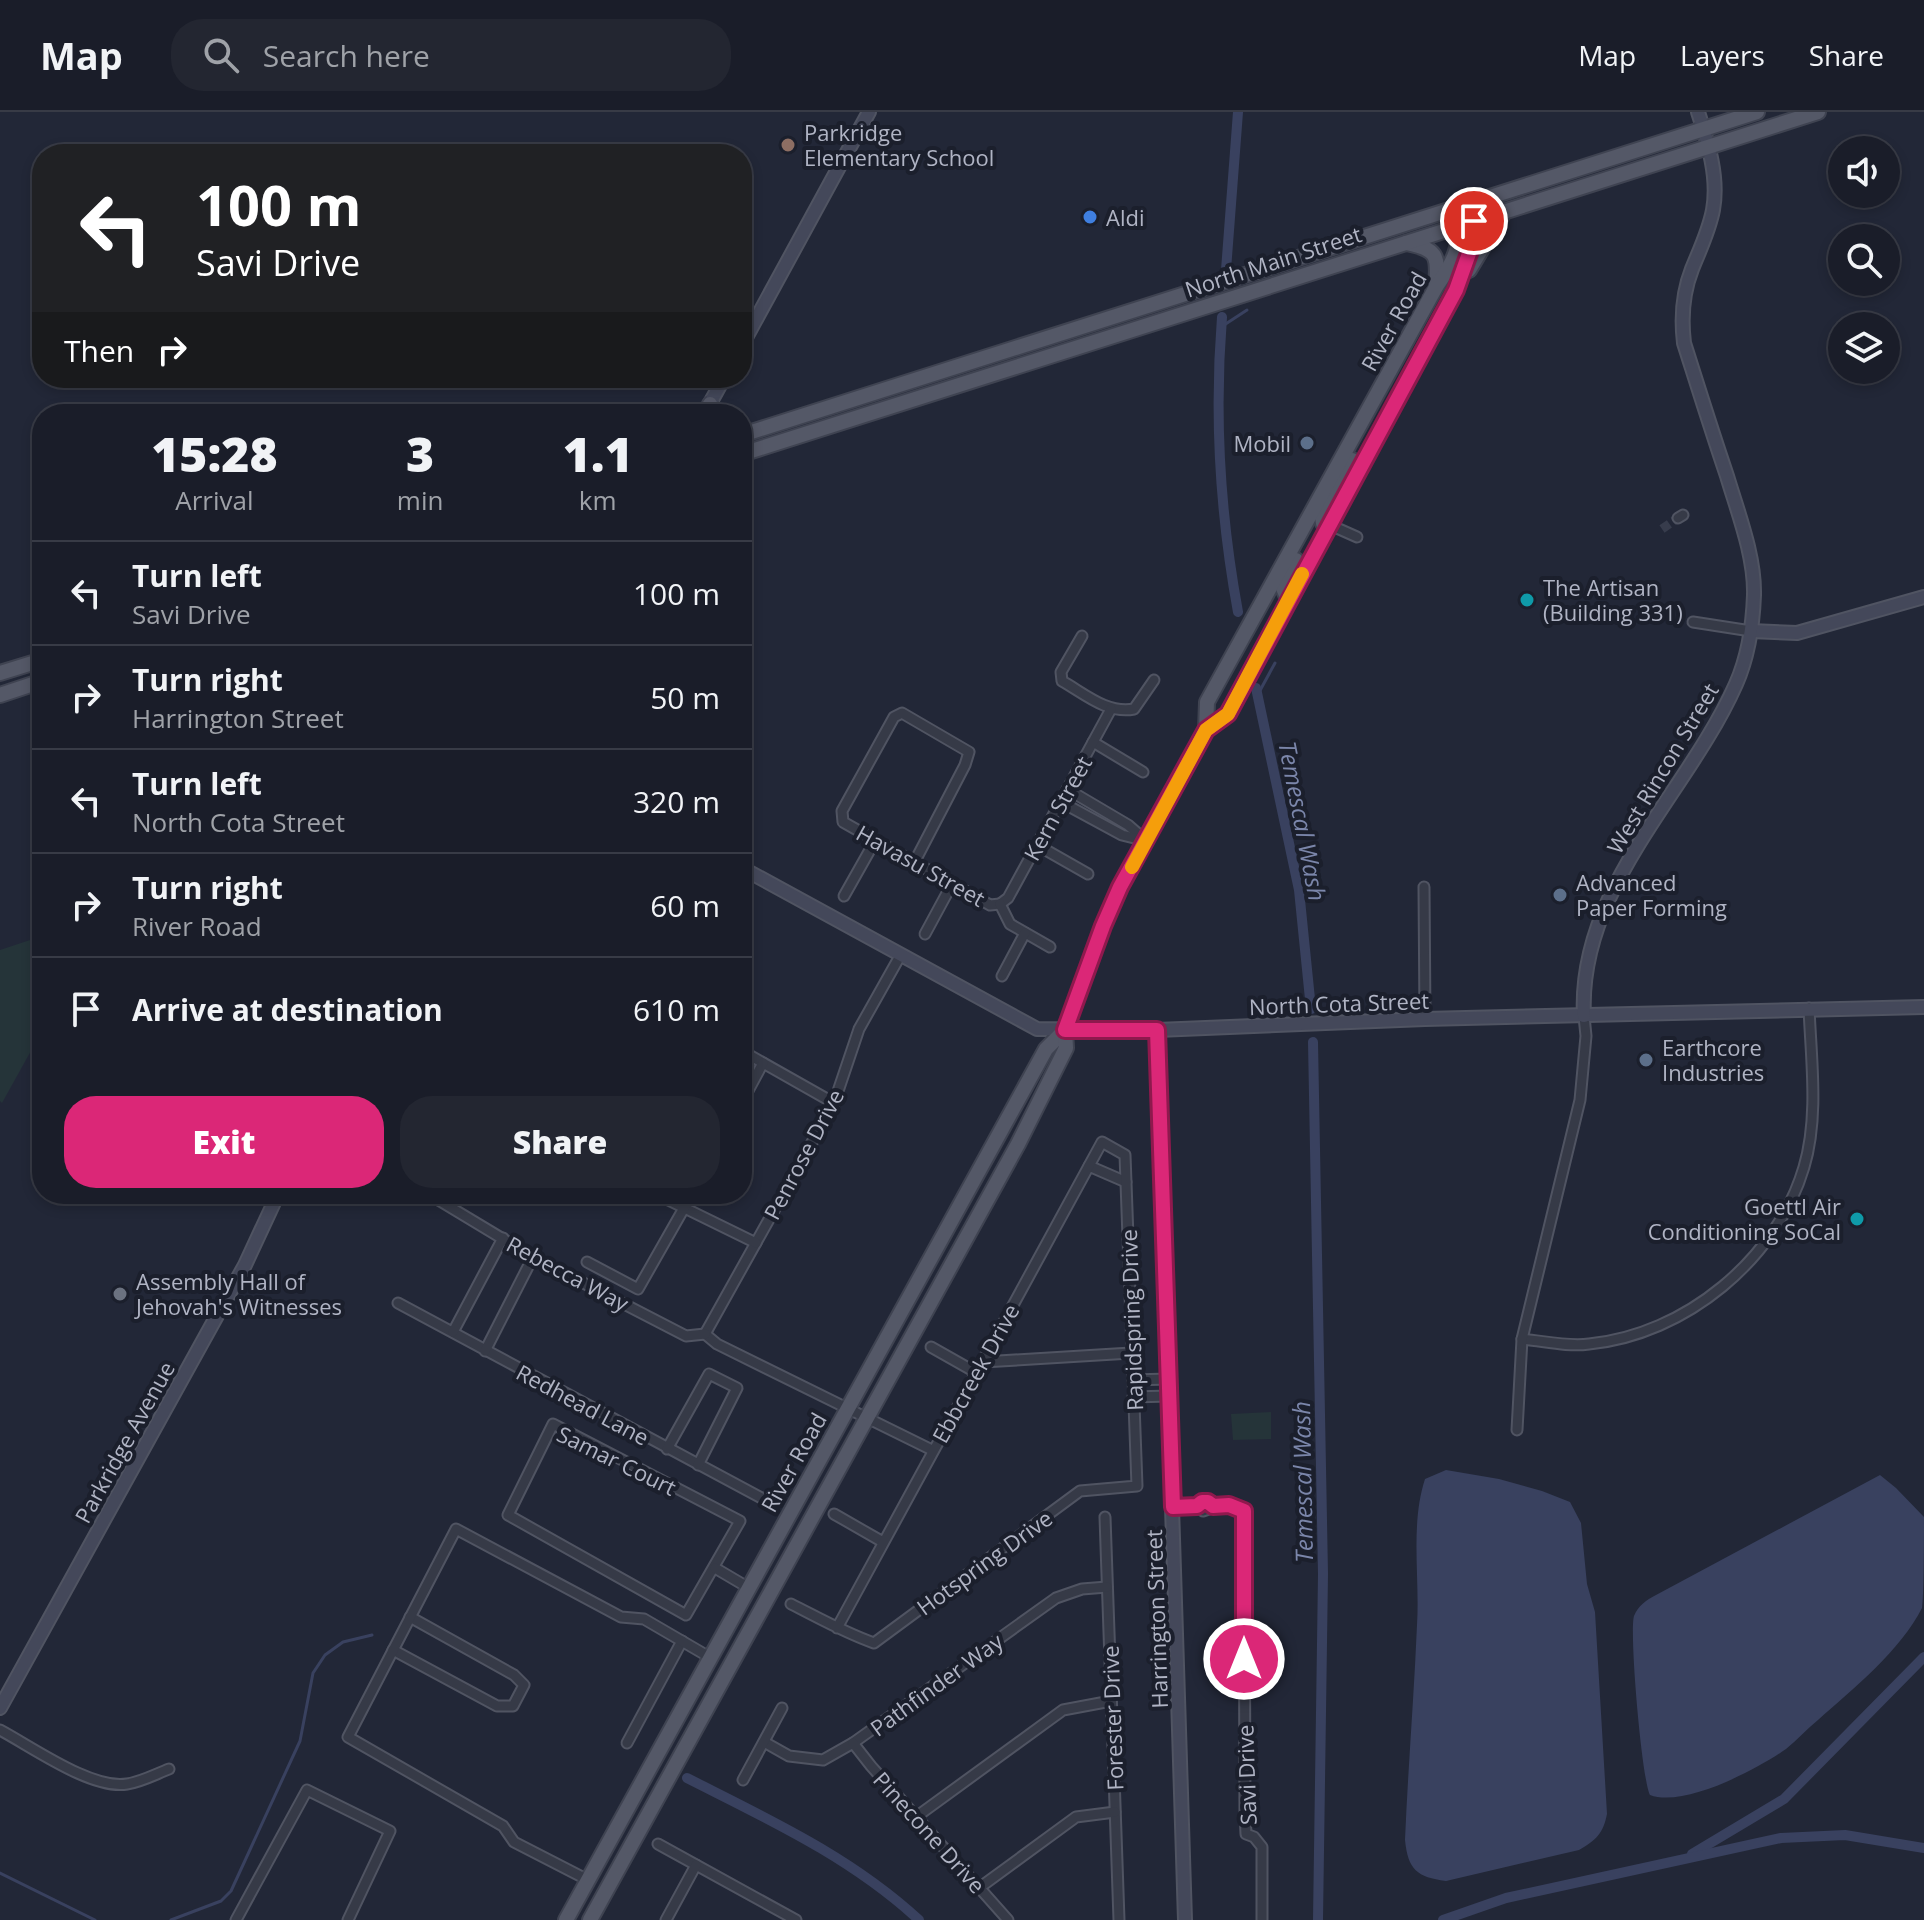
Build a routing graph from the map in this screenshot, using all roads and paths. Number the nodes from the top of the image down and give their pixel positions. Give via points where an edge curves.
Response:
1 (869, 112) edge
2 (1698, 112) edge
3 (1757, 112) edge
4 (1818, 112) edge
5 (1704, 129) junction
6 (1708, 147) junction
7 (1463, 205) junction
8 (1504, 212) junction
9 (1467, 223) junction
10 (1402, 242) junction
11 (1436, 287) junction
12 (1456, 290) junction
13 (752, 327) edge
14 (1370, 407) junction
15 (752, 432) edge
16 (752, 451) edge
17 (1330, 525) junction
18 (1357, 537) dead end
19 (1298, 538) junction
20 (1924, 597) edge
21 (1288, 599) junction
22 (1693, 622) dead end
23 (1751, 631) junction
24 (1082, 636) dead end
25 (32, 663) edge
26 (0, 673) edge
27 (1154, 680) dead end
28 (32, 684) edge
29 (0, 695) edge
30 (1111, 709) junction
31 (1206, 730) junction
32 (1093, 742) junction
33 (1143, 772) dead end
34 (1067, 789) junction
35 (1061, 802) junction
36 (875, 841) junction
37 (1146, 841) junction
38 (1037, 845) junction
39 (914, 863) junction
40 (752, 874) edge
41 (1088, 874) dead end
42 (952, 884) junction
43 (1424, 887) dead end
44 (844, 896) dead end
45 (1000, 904) junction
46 (1025, 933) junction
47 (925, 934) dead end
48 (1050, 947) dead end
49 (900, 956) junction
50 (1002, 976) dead end
51 (1924, 1007) edge
52 (1809, 1008) junction
53 (1584, 1016) junction
54 (1425, 1019) junction
55 (1065, 1030) junction
56 (1157, 1030) junction
57 (752, 1057) edge
58 (763, 1063) junction
59 (752, 1083) edge
60 (834, 1103) junction
61 (1125, 1155) joint
62 (1089, 1166) junction
63 (1126, 1182) junction
64 (273, 1204) edge
65 (445, 1204) edge
66 (677, 1204) edge
67 (687, 1204) edge
68 (685, 1208) junction
69 (503, 1238) junction
70 (756, 1243) junction
71 (533, 1257) junction
72 (587, 1262) dead end
73 (398, 1303) dead end
74 (453, 1332) junction
75 (705, 1334) junction
76 (1522, 1339) junction
77 (931, 1347) dead end
78 (485, 1351) junction
79 (1131, 1353) junction
80 (983, 1362) junction
81 (977, 1373) junction
82 (1168, 1379) junction
83 (1133, 1380) junction
84 (1169, 1396) junction
85 (1133, 1397) junction
86 (848, 1407) junction
87 (867, 1416) junction
88 (1517, 1430) dead end
89 (667, 1449) junction
90 (932, 1450) junction
91 (698, 1465) junction
92 (1137, 1486) joint
93 (769, 1502) dead end
94 (1173, 1507) junction
95 (834, 1514) dead end
96 (1105, 1517) dead end
97 (883, 1542) junction
98 (715, 1568) junction
99 (1107, 1587) junction
100 (749, 1588) junction
101 (791, 1604) dead end
102 (410, 1617) junction
103 (837, 1628) junction
104 (682, 1641) junction
105 (393, 1650) junction
106 (711, 1658) junction
107 (1111, 1701) junction
108 (0, 1708) edge
109 (782, 1708) dead end
110 (0, 1730) edge
111 (764, 1742) junction
112 (627, 1743) dead end
113 (853, 1743) junction
114 (169, 1769) dead end
115 (743, 1780) dead end
116 (1115, 1812) junction
117 (916, 1817) junction
118 (658, 1844) dead end
119 (696, 1865) junction
120 (588, 1880) junction
121 (979, 1888) junction
122 (778, 1910) junction
123 (236, 1920) edge
124 (348, 1920) edge
125 (566, 1920) edge
126 (590, 1920) edge
127 (666, 1920) edge
128 (773, 1920) edge
129 (796, 1920) edge
130 (1008, 1920) edge
131 (1119, 1920) edge
132 (1185, 1920) edge
133 (1262, 1920) edge

1 - 13 street
2 - 5 street, West Rincon Street
3 - 5 main road, North Main Street
4 - 6 main road, North Main Street
5 - 6 street, West Rincon Street
5 - 7 main road, North Main Street
6 - 8 main road, North Main Street
6 - 23 street, West Rincon Street via 1714,171 1713,208 1688,279 1682,328 1748,551 1754,591
7 - 9 main road, River Road
7 - 15 main road, North Main Street
8 - 9 main road, North Main Street
8 - 12 main road
9 - 10 main road, North Main Street
9 - 11 main road, River Road via 1459,249
9 - 12 main road, River Road via 1472,245
10 - 11 main road via 1427,247 1435,255
10 - 16 main road, North Main Street
11 - 14 main road, River Road
12 - 17 main road, River Road
14 - 17 main road via 1368,431 1322,517
14 - 19 main road, River Road
17 - 18 street
17 - 21 main road, River Road
19 - 21 main road via 1297,557 1283,588
19 - 31 main road, River Road via 1207,702
20 - 23 street via 1797,633
21 - 31 main road, River Road via 1228,714
22 - 23 street
23 - 53 street, West Rincon Street via 1726,703 1605,905 1590,951
24 - 30 street via 1061,672 1062,681
25 - 26 main road
27 - 30 street via 1134,709
28 - 29 main road
30 - 32 street, Kern Street
31 - 37 main road, River Road
32 - 33 street
32 - 34 street, Kern Street
34 - 35 street, Kern Street
34 - 37 street
35 - 37 street via 1122,835
35 - 38 street, Kern Street
36 - 39 street, Havasu Street
36 - 39 street, Havasu Street via 843,822 842,811 894,717 902,713 969,752
36 - 44 street
37 - 55 main road, River Road via 1103,926
38 - 41 street
38 - 45 street, Kern Street
39 - 42 street, Havasu Street
40 - 49 street, North Cota Street
42 - 45 street, Havasu Street via 990,905
42 - 47 street
43 - 54 street
45 - 46 street via 1010,924
46 - 48 street
46 - 50 street
49 - 55 street, North Cota Street via 1037,1029
49 - 60 street, Penrose Drive via 859,1029
51 - 52 street, North Cota Street
52 - 53 street, North Cota Street
52 - 76 street via 1810,1141 1791,1200 1763,1247 1723,1285 1660,1327 1590,1344
53 - 54 street, North Cota Street
53 - 76 street, West Rincon Street via 1580,1100
54 - 56 street, North Cota Street
55 - 56 street, North Cota Street
55 - 86 main road, River Road via 1046,1049
55 - 87 main road, River Road via 1066,1048 1018,1144
56 - 82 street, Harrington Street
57 - 58 street
58 - 59 street
58 - 60 street
60 - 70 street, Penrose Drive
61 - 62 street, Ebbcreek Drive via 1102,1142
61 - 63 street, Rapidspring Drive
62 - 63 street
62 - 80 street, Ebbcreek Drive
63 - 79 street, Rapidspring Drive
64 - 108 street, Parkridge Avenue via 245,1265
65 - 69 street, Rebecca Way
66 - 68 street
67 - 68 street
68 - 70 street
68 - 72 street via 638,1289
69 - 71 street, Rebecca Way
69 - 74 street
70 - 75 street, Penrose Drive
71 - 75 street, Rebecca Way via 686,1336
71 - 78 street
73 - 74 street, Redhead Lane
74 - 78 street, Redhead Lane
75 - 86 street
76 - 88 street, West Rincon Street
77 - 81 street
78 - 89 street, Redhead Lane
79 - 80 street
79 - 83 street, Rapidspring Drive
80 - 81 street, Ebbcreek Drive
81 - 90 street, Ebbcreek Drive
82 - 83 street
82 - 84 street, Harrington Street
83 - 85 street, Rapidspring Drive
84 - 85 street
84 - 94 street, Harrington Street
85 - 92 street, Rapidspring Drive
86 - 87 street
86 - 100 main road, River Road
87 - 90 street
87 - 126 main road, River Road
89 - 91 street, Redhead Lane
89 - 91 street via 709,1374 737,1388
90 - 97 street, Ebbcreek Drive
91 - 93 street, Redhead Lane
92 - 103 street, Hotspring Drive via 1080,1491 874,1643
94 - 132 street, Harrington Street
94 - 133 street, Savi Drive via 1208,1502 1244,1511 1245,1824 1246,1834 1262,1847
95 - 97 street
96 - 99 street, Forester Drive
97 - 103 street, Ebbcreek Drive
98 - 98 street, Samar Court via 740,1521 553,1424 508,1515 686,1615
98 - 100 street
99 - 107 street, Forester Drive
99 - 113 street, Pathfinder Way via 1056,1598
100 - 106 main road, River Road
101 - 103 street
102 - 104 street via 456,1529 621,1617 644,1619
102 - 105 street
102 - 105 street via 524,1685 513,1706 497,1706
104 - 106 street
104 - 112 street
105 - 120 street via 348,1737 503,1826 514,1842
106 - 120 main road, River Road
107 - 116 street, Forester Drive
107 - 117 street via 1063,1710
109 - 111 street
110 - 114 street via 89,1779 110,1785 129,1784
111 - 113 street, Pathfinder Way via 789,1756 823,1760
111 - 115 street
113 - 117 street, Pinecone Drive
116 - 121 street via 1076,1817
116 - 131 street, Forester Drive
117 - 121 street, Pinecone Drive
118 - 119 street
119 - 122 street
119 - 127 street
120 - 125 main road, River Road
121 - 130 street, Pinecone Drive
122 - 128 street
122 - 129 street
123 - 124 street via 307,1790 390,1831

